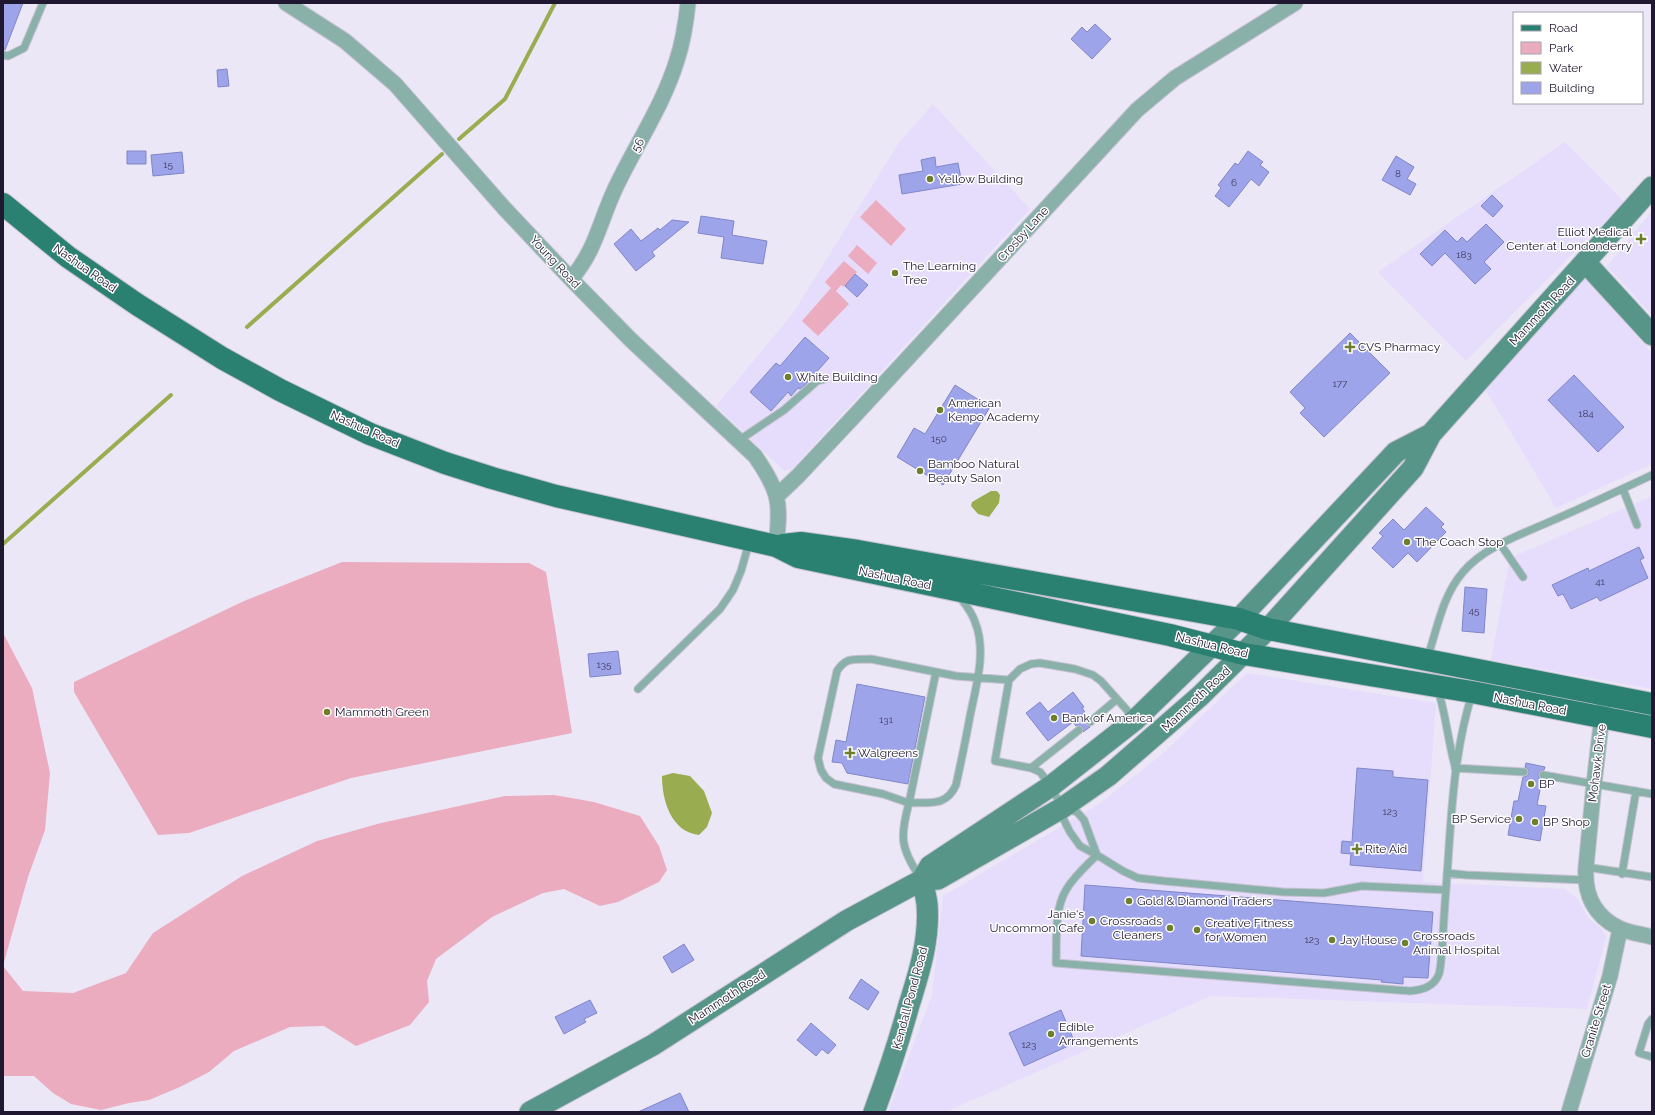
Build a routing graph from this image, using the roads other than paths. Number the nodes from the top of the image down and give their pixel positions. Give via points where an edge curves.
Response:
1 (44, 3) edge
2 (286, 3) edge
3 (688, 3) edge
4 (1295, 3) edge
5 (3, 55) edge
6 (1652, 187) edge
7 (3, 204) edge
8 (1586, 263) junction
9 (571, 279) junction
10 (1652, 335) edge
11 (825, 379) dead end
12 (1432, 434) junction
13 (738, 441) junction
14 (1652, 475) edge
15 (1623, 489) junction
16 (777, 496) junction
17 (1637, 525) dead end
18 (750, 540) junction
19 (1501, 544) junction
20 (776, 546) junction
21 (1524, 576) dead end
22 (955, 592) junction
23 (1239, 619) junction
24 (1268, 629) junction
25 (1211, 646) junction
26 (1244, 654) junction
27 (1427, 659) junction
28 (936, 672) junction
29 (978, 677) junction
30 (1009, 680) junction
31 (1437, 686) junction
32 (638, 689) dead end
33 (1472, 692) junction
34 (1605, 695) junction
35 (1117, 699) junction
36 (1652, 704) edge
37 (1602, 718) junction
38 (1135, 720) junction
39 (1090, 722) dead end
40 (1652, 727) edge
41 (1079, 730) dead end
42 (1031, 768) junction
43 (1455, 768) junction
44 (1524, 772) dead end
45 (1543, 775) dead end
46 (1594, 784) junction
47 (1051, 786) junction
48 (1636, 791) junction
49 (1652, 794) edge
50 (909, 803) junction
51 (1062, 808) junction
52 (1097, 854) junction
53 (1448, 873) junction
54 (1585, 874) junction
55 (1622, 874) junction
56 (1652, 877) edge
57 (922, 880) junction
58 (1446, 890) junction
59 (1620, 929) junction
60 (1652, 937) edge
61 (1652, 1019) edge
62 (1652, 1057) edge
63 (530, 1112) edge
64 (874, 1112) edge
65 (1569, 1112) edge

1 - 5 lane via 24,48 8,56
2 - 9 street, Young Road via 345,41 395,84 504,208
3 - 9 street, 56 via 678,60 666,90 614,190 591,251
4 - 16 street, Crosby Lane via 1174,78 1137,110 863,407
6 - 8 main road, Mammoth Road
7 - 18 main road, Nashua Road via 68,256 215,354 280,390 370,434 445,463 499,480 582,503
8 - 10 main road
8 - 12 main road, Mammoth Road
9 - 13 street, Young Road via 631,340
11 - 13 lane via 817,381 784,410
12 - 23 main road, Mammoth Road via 1396,452
12 - 24 main road, Mammoth Road via 1413,468
13 - 16 street, Young Road via 755,456 769,476
14 - 15 lane
15 - 17 lane
15 - 19 lane
16 - 20 street, Young Road
18 - 20 main road, Nashua Road
18 - 32 lane via 733,590 720,609
19 - 21 lane
19 - 27 lane via 1475,560 1453,586 1445,602
20 - 22 main road, Nashua Road via 798,558
20 - 23 main road, Nashua Road via 801,543 858,551
22 - 25 main road, Nashua Road
22 - 29 lane via 976,622 980,650
23 - 24 main road, Nashua Road
23 - 25 main road, Mammoth Road
24 - 26 main road, Mammoth Road
24 - 27 main road, Nashua Road
25 - 26 main road, Nashua Road
25 - 38 main road, Mammoth Road
26 - 31 main road, Nashua Road
26 - 51 main road, Mammoth Road via 1108,776
27 - 34 main road, Nashua Road
28 - 29 lane
28 - 50 lane
28 - 50 lane via 871,659 843,662 837,671 818,758 821,770 834,784 883,794
29 - 30 lane
29 - 50 lane via 956,785 951,795 935,802
30 - 35 lane via 1020,669 1031,664 1040,663 1075,669 1093,675
30 - 42 lane via 995,761
31 - 33 main road, Nashua Road
31 - 43 lane
33 - 37 main road, Nashua Road
33 - 43 lane
34 - 36 main road, Nashua Road
34 - 37 street, Mohawk Drive
35 - 38 lane
35 - 39 lane
37 - 40 main road, Nashua Road
37 - 46 street, Mohawk Drive
38 - 47 main road, Mammoth Road
41 - 42 lane
42 - 47 lane via 1040,772
43 - 44 lane
43 - 53 lane
45 - 46 lane
46 - 48 lane
46 - 54 street, Mohawk Drive
47 - 51 lane
47 - 57 main road, Mammoth Road via 930,866
48 - 49 lane
48 - 55 lane
50 - 57 lane via 904,823 905,850 908,860
51 - 52 lane via 1064,820 1080,846
51 - 52 lane via 1077,812 1084,820
51 - 57 main road, Mammoth Road via 938,879
52 - 58 lane via 1138,878 1164,882 1283,892 1324,893 1362,886
52 - 58 lane via 1061,900 1056,963 1410,992 1430,987 1439,973
53 - 54 lane
53 - 58 lane
54 - 55 lane
54 - 59 street, Mohawk Drive via 1586,890 1595,908
55 - 56 lane
57 - 63 main road, Mammoth Road via 846,921 653,1045
57 - 64 main road, Kendall Pond Road via 927,904 923,955 896,1049
59 - 60 street, Mohawk Drive
59 - 65 street, Granite Street via 1610,976
61 - 62 lane via 1639,1053

